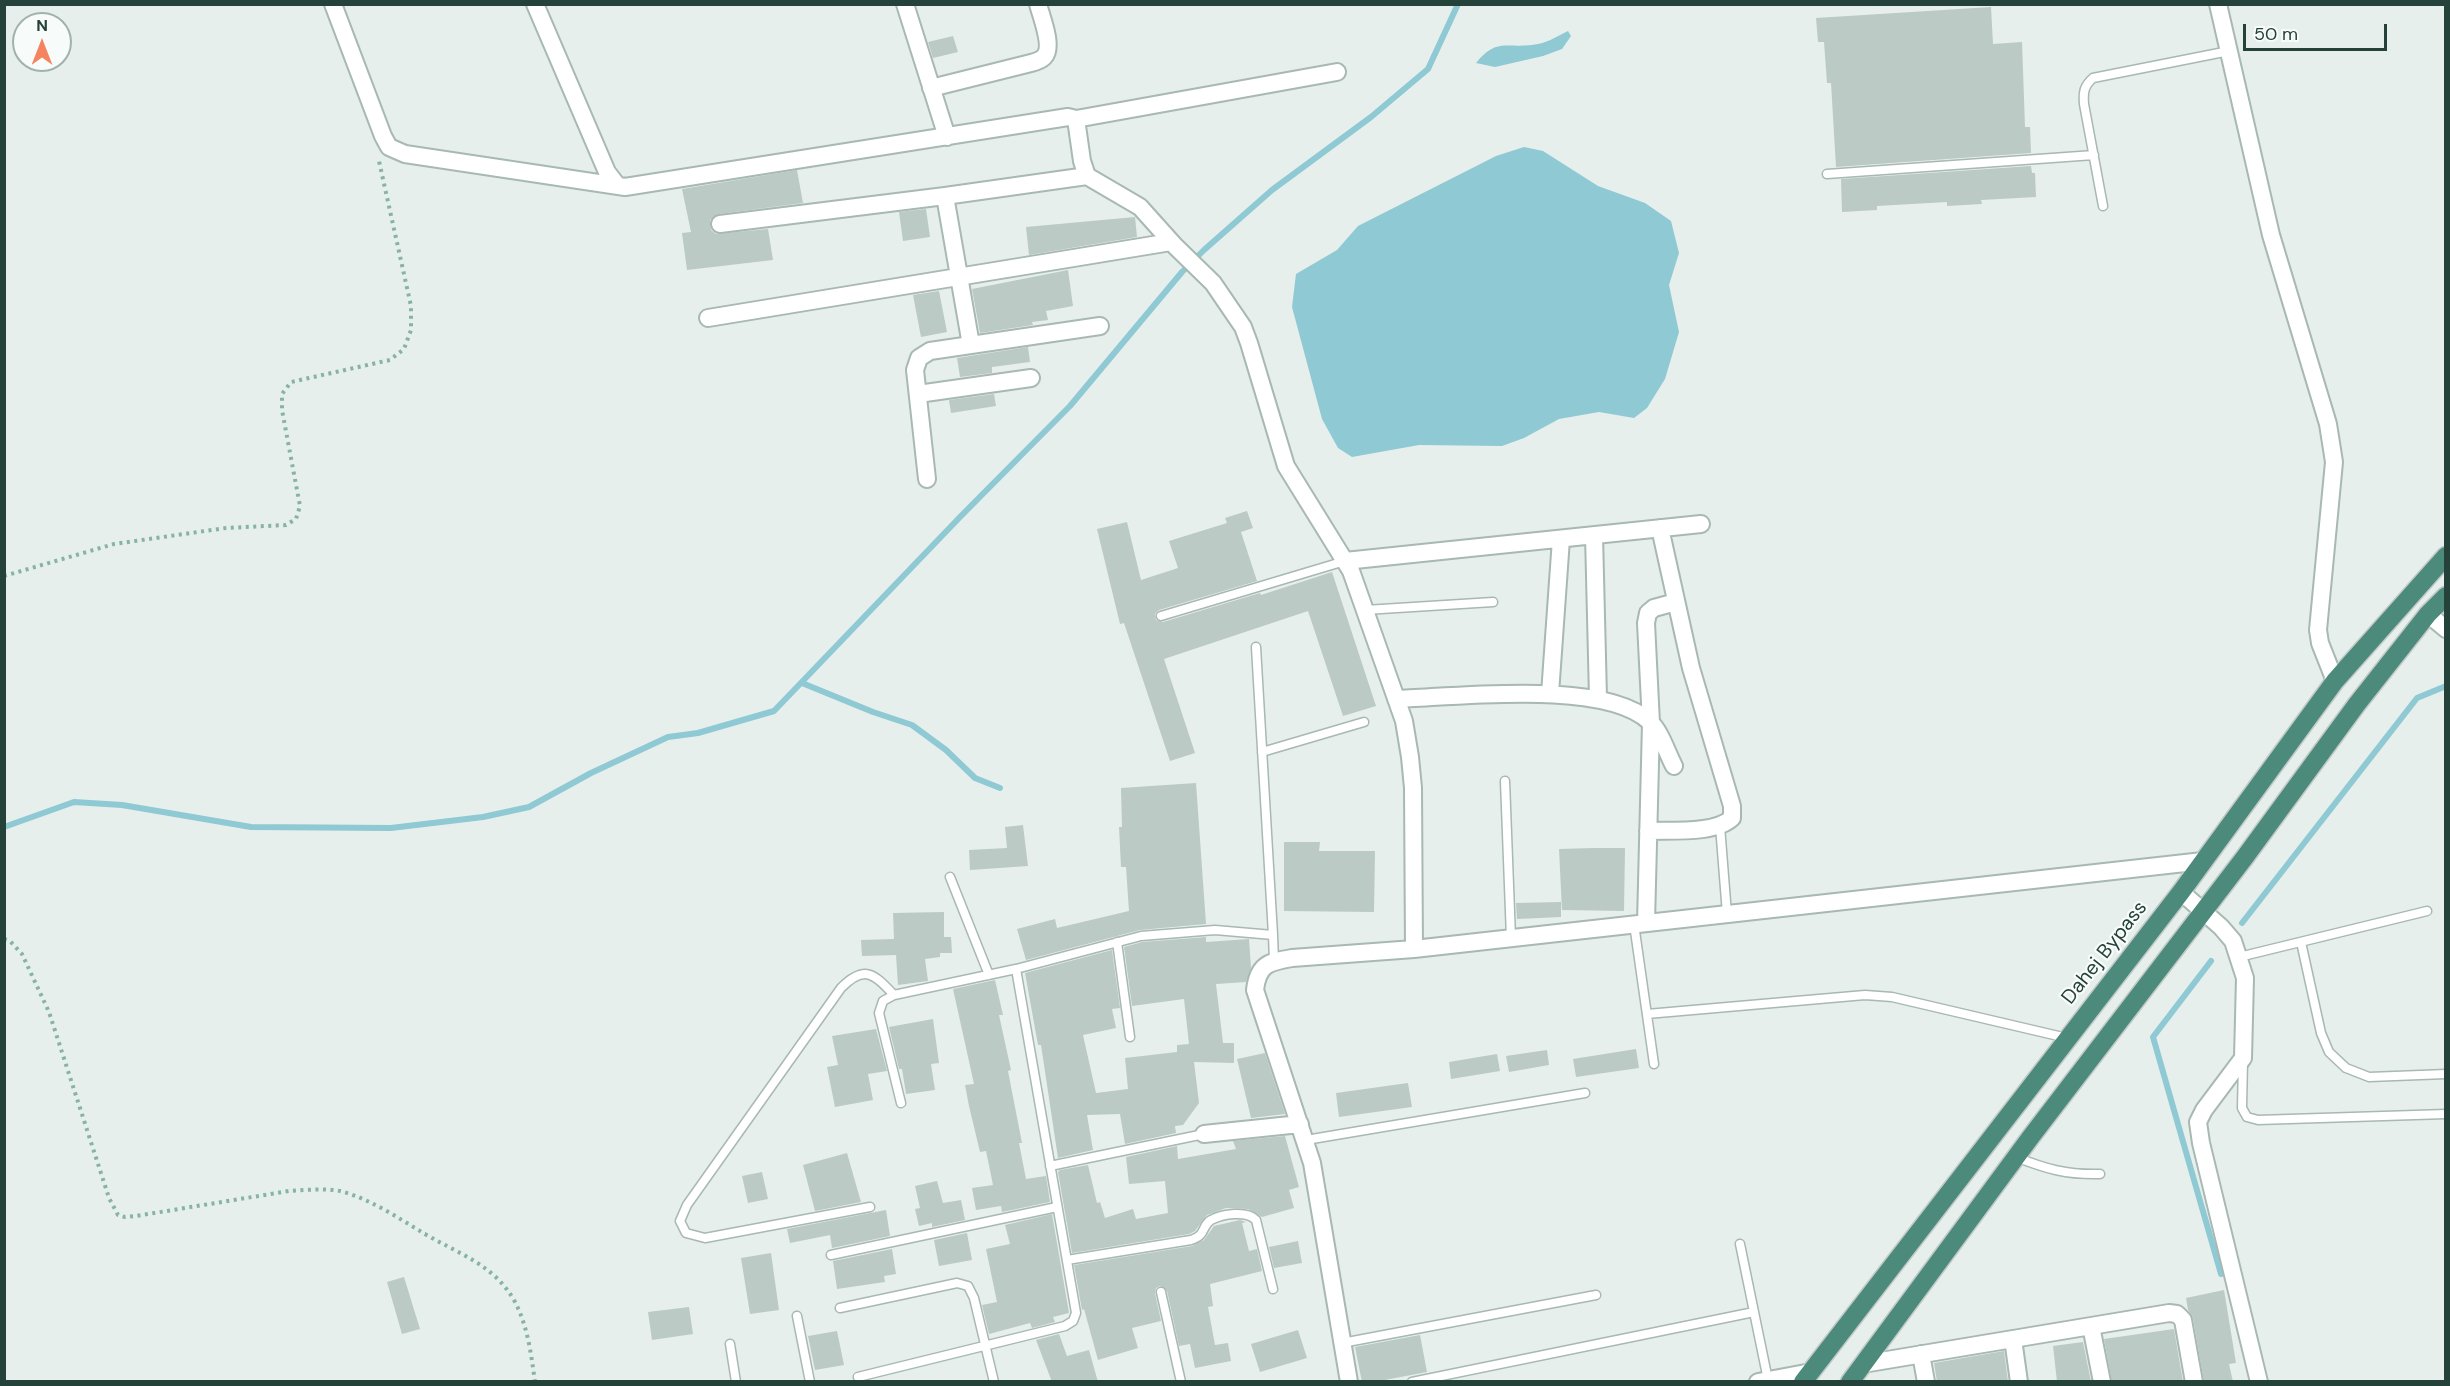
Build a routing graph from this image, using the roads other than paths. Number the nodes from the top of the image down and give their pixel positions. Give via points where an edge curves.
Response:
1 (333, 4) edge
2 (535, 4) edge
3 (905, 4) edge
4 (1038, 4) edge
5 (2218, 4) edge
6 (2229, 51) junction
7 (1337, 72) dead end
8 (931, 88) junction
9 (1076, 119) junction
10 (946, 137) junction
11 (2094, 155) junction
12 (1827, 174) dead end
13 (1087, 176) junction
14 (617, 185) junction
15 (945, 196) junction
16 (2103, 206) dead end
17 (720, 224) dead end
18 (1173, 244) junction
19 (958, 277) junction
20 (708, 318) dead end
21 (1100, 326) dead end
22 (971, 345) junction
23 (1031, 378) dead end
24 (918, 394) junction
25 (927, 480) dead end
26 (1701, 524) dead end
27 (1660, 528) junction
28 (1594, 535) junction
29 (1561, 539) junction
30 (2445, 555) edge
31 (1345, 561) junction
32 (2445, 596) edge
33 (1493, 602) dead end
34 (1676, 602) junction
35 (1365, 610) junction
36 (1161, 616) dead end
37 (2424, 620) junction
38 (2445, 629) edge
39 (1256, 647) dead end
40 (2335, 681) junction
41 (1550, 694) junction
42 (1598, 698) junction
43 (1396, 699) junction
44 (1364, 722) dead end
45 (1651, 723) junction
46 (1262, 752) junction
47 (1674, 766) dead end
48 (1505, 781) dead end
49 (1720, 825) junction
50 (1648, 831) junction
51 (2203, 861) junction
52 (950, 877) dead end
53 (2181, 892) junction
54 (2204, 911) junction
55 (2427, 911) dead end
56 (1727, 914) junction
57 (1640, 923) junction
58 (1273, 935) junction
59 (1512, 938) junction
60 (1117, 942) junction
61 (2301, 942) junction
62 (1414, 949) junction
63 (2239, 957) junction
64 (1274, 962) junction
65 (1016, 969) junction
66 (989, 975) junction
67 (894, 995) junction
68 (1647, 1014) junction
69 (1130, 1037) dead end
70 (2068, 1038) junction
71 (2243, 1058) junction
72 (1654, 1064) dead end
73 (2445, 1074) edge
74 (1585, 1093) dead end
75 (901, 1103) dead end
76 (2445, 1114) edge
77 (1303, 1132) junction
78 (1204, 1134) joint
79 (2016, 1157) junction
80 (1050, 1166) junction
81 (2100, 1174) dead end
82 (870, 1207) dead end
83 (1057, 1208) junction
84 (1740, 1244) dead end
85 (831, 1255) dead end
86 (1067, 1260) junction
87 (1273, 1289) dead end
88 (1161, 1292) dead end
89 (1596, 1295) dead end
90 (840, 1308) dead end
91 (1754, 1312) junction
92 (797, 1316) dead end
93 (2091, 1326) junction
94 (2013, 1340) junction
95 (1342, 1343) junction
96 (730, 1344) dead end
97 (986, 1345) junction
98 (1921, 1354) junction
99 (1863, 1364) junction
100 (858, 1377) dead end
101 (1807, 1377) edge
102 (1763, 1381) edge
103 (736, 1382) edge
104 (810, 1382) edge
105 (994, 1382) edge
106 (1181, 1382) edge
107 (1349, 1382) edge
108 (1412, 1382) edge
109 (1850, 1382) edge
110 (1926, 1382) edge
111 (2019, 1382) edge
112 (2102, 1382) edge
113 (2194, 1382) edge
114 (2259, 1382) edge

1 - 14 street via 387,143 395,151
2 - 14 street via 607,172
3 - 8 street
4 - 8 street via 1048,42 1043,58
5 - 6 street
6 - 11 lane via 2093,78 2083,93
6 - 40 street via 2271,235 2328,423 2334,462 2318,619 2320,643
7 - 9 street
8 - 10 street
9 - 10 street via 1068,117
9 - 13 street
10 - 14 street via 641,186
11 - 12 lane
11 - 16 lane
13 - 15 street
13 - 18 street via 1140,207
15 - 17 street
15 - 19 street
18 - 19 street
18 - 31 street via 1213,283 1243,327 1286,466
19 - 20 street
19 - 22 street
21 - 22 street
22 - 24 street via 930,351 919,358 915,370
23 - 24 street
24 - 25 street
26 - 27 street
27 - 28 street
27 - 34 street
28 - 29 street
28 - 42 street
29 - 31 street
29 - 41 street
30 - 40 highway, Dahej Bypass
31 - 35 street
31 - 36 lane
32 - 37 highway
33 - 35 lane
34 - 45 street via 1648,613
34 - 49 street via 1732,806 1732,818
35 - 43 street
37 - 38 street
37 - 54 highway
39 - 46 lane
40 - 51 highway, Dahej Bypass
41 - 42 street
41 - 43 street
42 - 45 street via 1634,710
43 - 62 street via 1407,736 1413,788
44 - 46 lane
45 - 47 street
45 - 50 street
46 - 58 lane
48 - 59 lane
49 - 50 street
49 - 56 lane
50 - 57 street
51 - 53 highway, Dahej Bypass
51 - 56 street
52 - 66 lane
53 - 54 street
53 - 70 highway, Dahej Bypass
54 - 63 street via 2233,941
54 - 79 highway
55 - 61 lane
56 - 57 street
57 - 59 street
57 - 68 lane
58 - 60 lane via 1196,931
58 - 64 lane
59 - 62 street
60 - 65 lane
60 - 69 lane
61 - 63 lane
61 - 73 lane via 2321,1033 2329,1052 2346,1068 2370,1077
62 - 64 street
63 - 71 street via 2245,978
64 - 77 street via 1263,968 1255,990
65 - 66 lane
65 - 80 lane
66 - 67 lane
67 - 75 lane via 883,1001 879,1012
67 - 82 lane via 878,978 867,973 853,976 841,988 687,1205 680,1221 686,1233 705,1238
68 - 70 lane via 1865,995 1892,997
68 - 72 lane
70 - 101 highway, Dahej Bypass
71 - 76 lane via 2242,1108 2247,1117 2258,1120
71 - 114 street via 2198,1122
74 - 77 lane
77 - 78 street
77 - 95 street
78 - 80 lane
79 - 81 lane via 2068,1174
79 - 99 highway
80 - 83 lane
83 - 85 lane
83 - 86 lane
84 - 91 lane
86 - 87 lane via 1191,1240 1199,1237 1212,1219 1245,1213 1256,1220
86 - 97 lane via 1076,1313 1073,1321
88 - 106 lane
89 - 95 lane
90 - 97 lane via 957,1283 968,1286 975,1298
91 - 102 lane
91 - 108 lane
92 - 104 lane
93 - 94 street
93 - 112 street
93 - 113 street via 2177,1314 2183,1320
94 - 98 street
94 - 111 street
95 - 107 street
96 - 103 lane
97 - 100 lane
97 - 105 lane
98 - 99 street
98 - 110 street
99 - 109 highway
101 - 102 street

